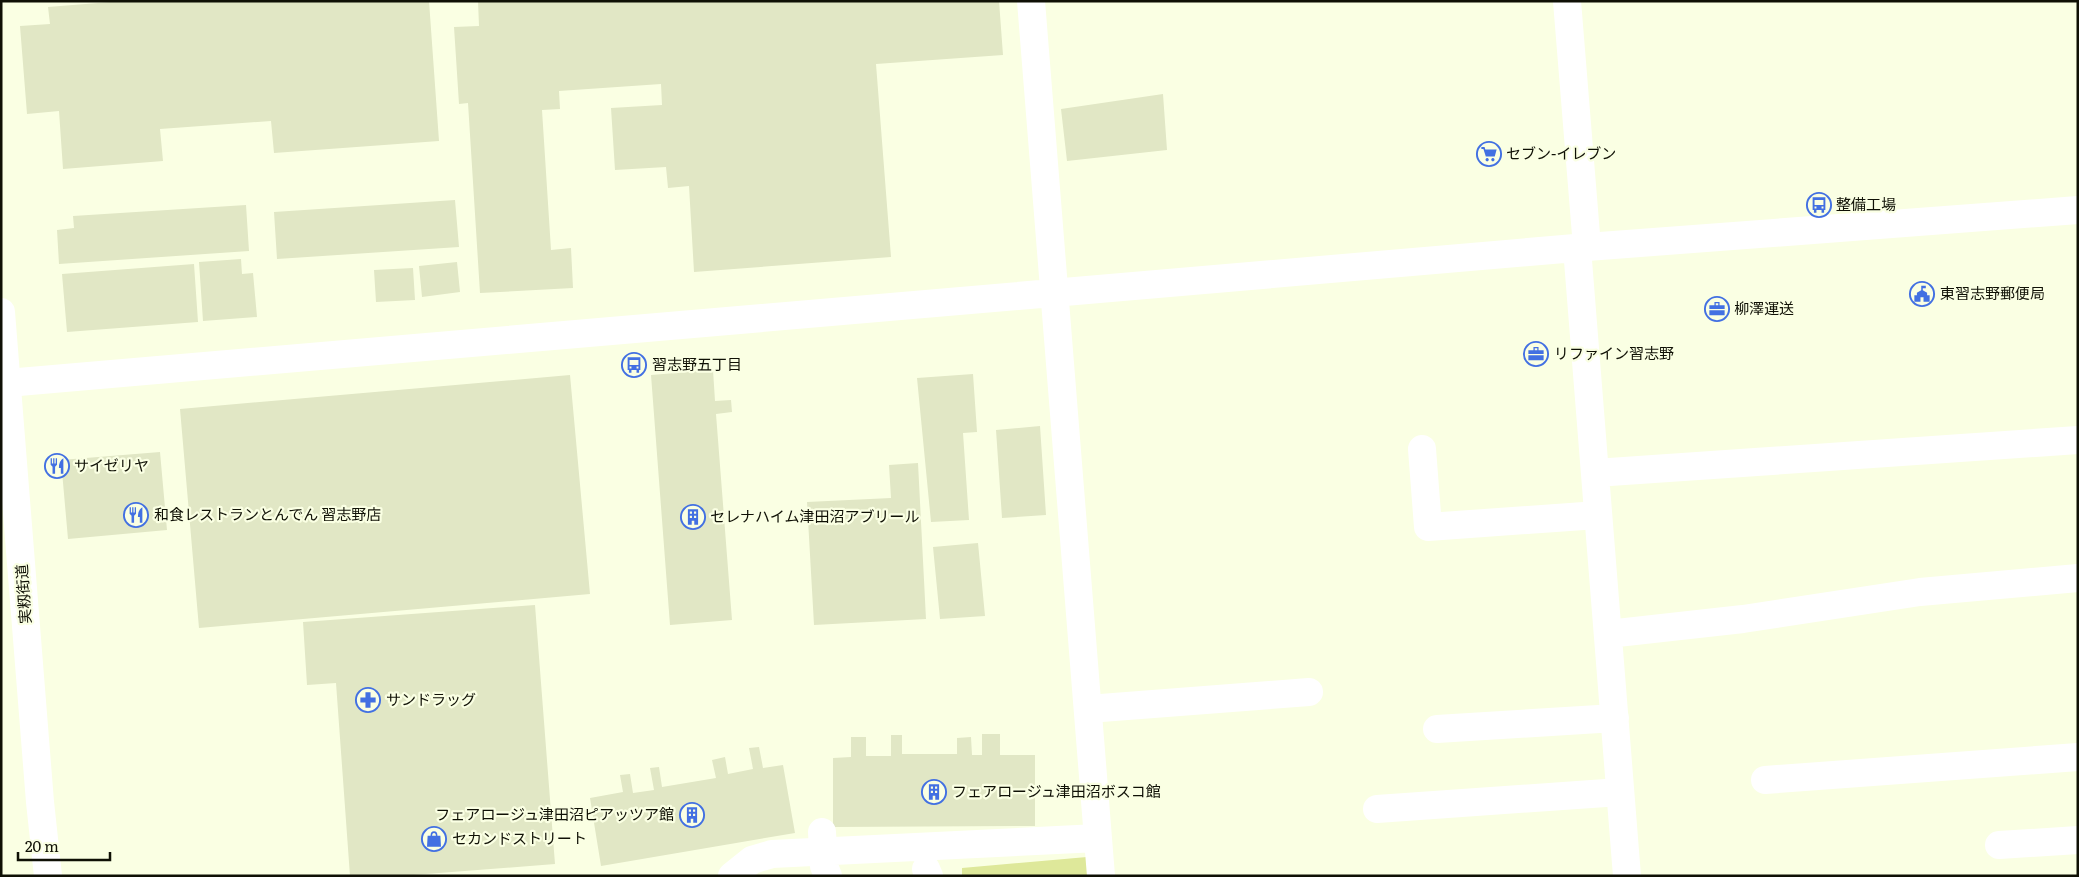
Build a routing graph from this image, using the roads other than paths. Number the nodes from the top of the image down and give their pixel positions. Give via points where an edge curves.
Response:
1 (1031, 1) edge
2 (1567, 1) edge
3 (2078, 210) edge
4 (1582, 248) junction
5 (1054, 293) junction
6 (1, 312) edge
7 (7, 383) junction
8 (2078, 440) edge
9 (1422, 449) dead end
10 (1595, 473) junction
11 (1598, 515) junction
12 (2078, 578) edge
13 (1608, 634) junction
14 (1309, 692) dead end
15 (1088, 709) junction
16 (1615, 718) junction
17 (1436, 729) dead end
18 (2078, 757) edge
19 (1765, 780) dead end
20 (1620, 792) junction
21 (1377, 809) dead end
22 (822, 832) dead end
23 (1098, 838) junction
24 (2078, 840) edge
25 (1999, 846) dead end
26 (48, 876) edge
27 (732, 876) edge
28 (828, 876) edge
29 (1101, 876) edge
30 (1627, 876) edge

1 - 5 street
2 - 4 street
3 - 4 street
4 - 5 street
4 - 10 street
5 - 7 street
5 - 15 street
6 - 7 street, 実籾街道
7 - 26 street, 実籾街道
8 - 10 street
9 - 11 street via 1428,527
10 - 11 street
11 - 13 street
12 - 13 street via 1920,592 1743,619
13 - 16 street
14 - 15 street
15 - 23 street
16 - 17 street
16 - 20 street
18 - 19 street
20 - 21 street
20 - 30 street
22 - 28 street via 824,866
23 - 27 street via 772,854 752,860
23 - 29 street
24 - 25 street

